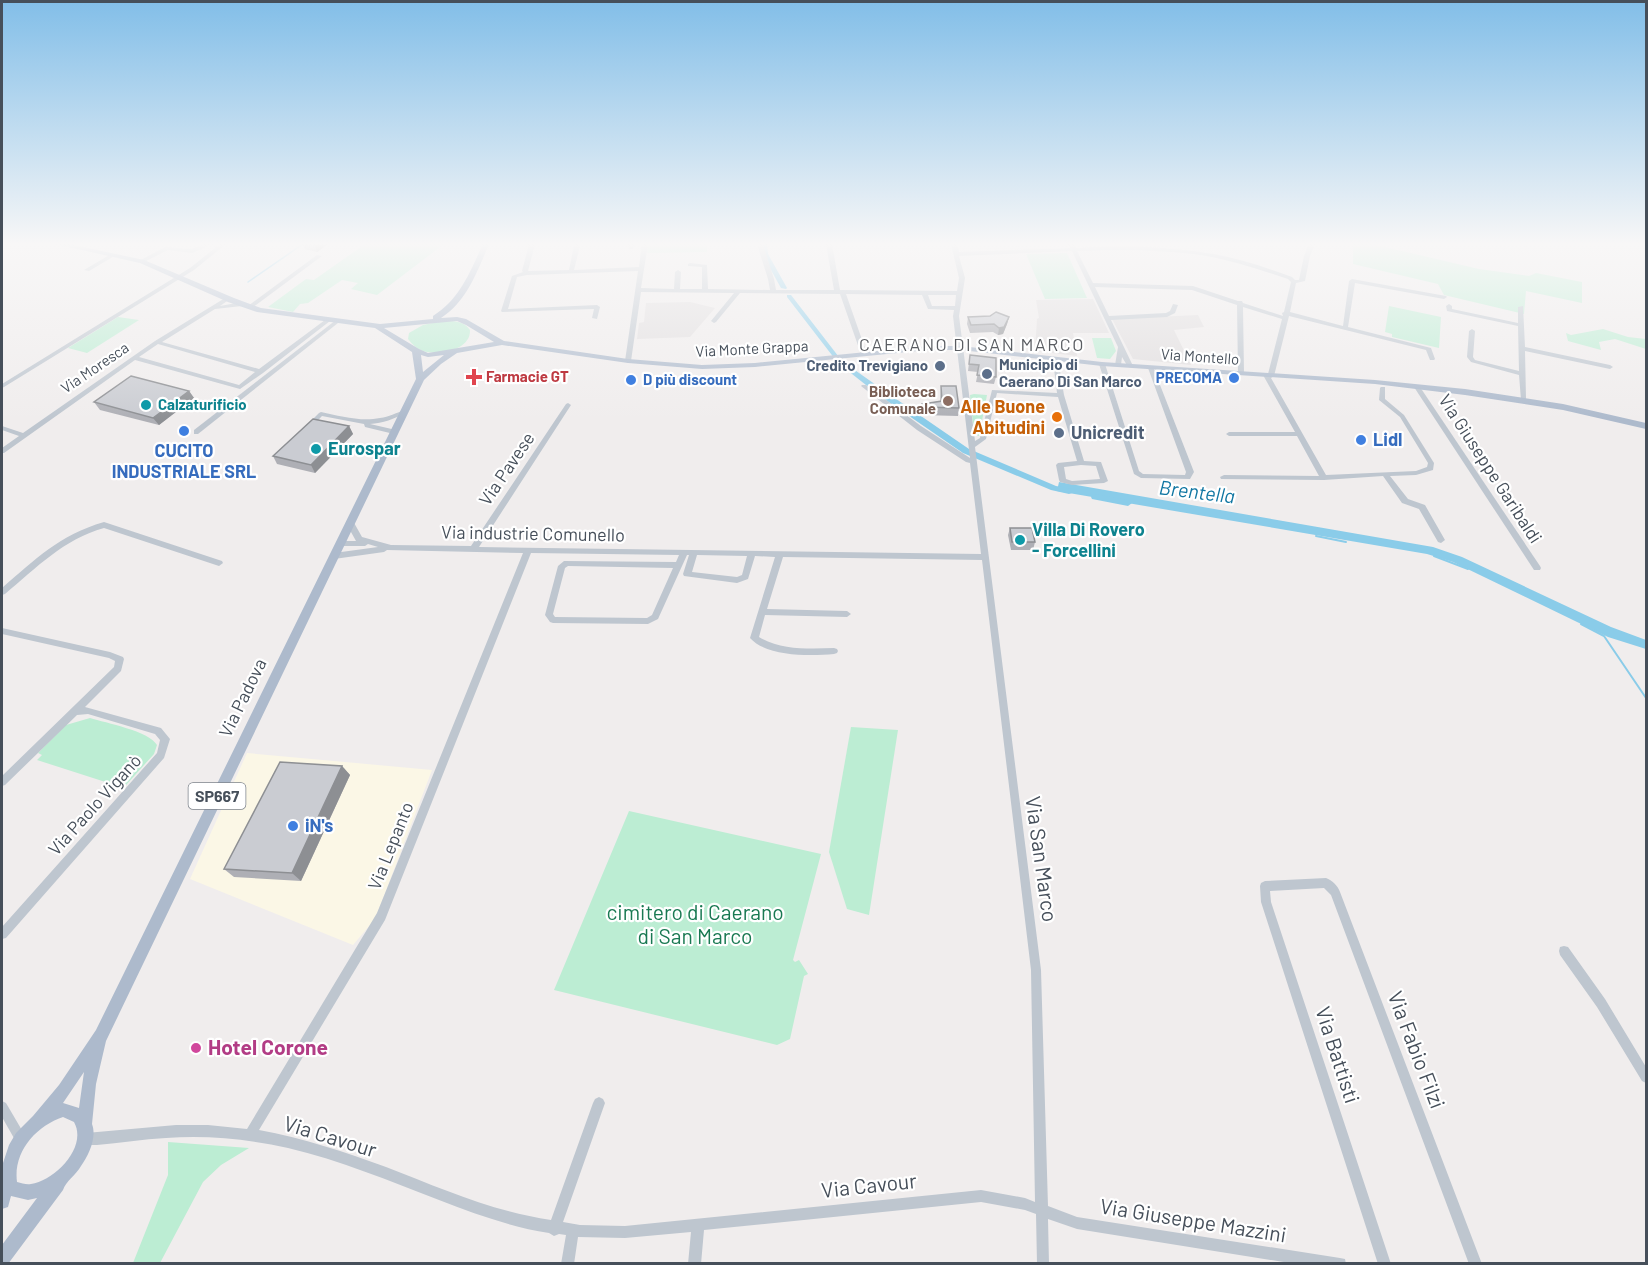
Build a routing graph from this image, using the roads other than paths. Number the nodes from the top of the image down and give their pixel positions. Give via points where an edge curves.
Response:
1 (136, 303) edge
2 (222, 303) edge
3 (225, 303) edge
4 (255, 303) edge
5 (454, 303) edge
6 (461, 303) edge
7 (507, 303) edge
8 (637, 303) edge
9 (728, 303) edge
10 (843, 303) edge
11 (928, 303) edge
12 (958, 303) edge
13 (1100, 303) edge
14 (1240, 303) edge
15 (1243, 303) edge
16 (1287, 303) edge
17 (1349, 303) edge
18 (242, 304) joint
19 (1175, 305) dead end
20 (222, 306) junction
21 (1449, 306) dead end
22 (250, 307) junction
23 (1521, 307) dead end
24 (957, 308) junction
25 (208, 311) junction
26 (1284, 316) junction
27 (595, 318) dead end
28 (1106, 318) junction
29 (327, 321) junction
30 (714, 321) dead end
31 (336, 322) junction
32 (423, 323) junction
33 (367, 325) junction
34 (472, 325) junction
35 (1520, 325) junction
36 (1345, 329) junction
37 (1472, 331) dead end
38 (157, 342) junction
39 (405, 343) junction
40 (510, 344) junction
41 (1121, 347) junction
42 (961, 348) junction
43 (1521, 348) junction
44 (416, 351) junction
45 (457, 351) junction
46 (864, 354) junction
47 (134, 357) junction
48 (1432, 359) dead end
49 (1056, 360) junction
50 (628, 361) junction
51 (1102, 364) junction
52 (1118, 365) junction
53 (1130, 366) junction
54 (1610, 367) dead end
55 (1151, 368) junction
56 (261, 372) junction
57 (1241, 374) junction
58 (1523, 374) junction
59 (1268, 376) junction
60 (420, 379) junction
61 (2, 386) edge
62 (864, 386) dead end
63 (1378, 386) junction
64 (1417, 387) junction
65 (1061, 395) junction
66 (1523, 399) junction
67 (568, 405) dead end
68 (404, 412) junction
69 (386, 422) junction
70 (364, 423) junction
71 (1647, 426) edge
72 (2, 428) edge
73 (304, 430) edge
74 (395, 430) junction
75 (196, 432) dead end
76 (1299, 434) junction
77 (23, 435) junction
78 (1229, 435) dead end
79 (2, 451) edge
80 (973, 453) junction
81 (1081, 463) junction
82 (1385, 474) junction
83 (1224, 477) dead end
84 (1324, 478) junction
85 (350, 523) junction
86 (1441, 540) dead end
87 (371, 543) junction
88 (340, 544) junction
89 (391, 549) junction
90 (472, 549) junction
91 (528, 550) junction
92 (684, 552) junction
93 (694, 552) junction
94 (752, 553) junction
95 (780, 553) junction
96 (334, 556) junction
97 (984, 557) junction
98 (219, 563) dead end
99 (678, 565) junction
100 (1537, 568) dead end
101 (2, 592) edge
102 (762, 612) junction
103 (847, 614) dead end
104 (2, 631) edge
105 (834, 651) dead end
106 (75, 711) junction
107 (2, 782) edge
108 (1294, 883) joint
109 (2, 934) edge
110 (1564, 951) dead end
111 (101, 1035) junction
112 (1647, 1077) edge
113 (598, 1103) dead end
114 (2, 1107) edge
115 (40, 1118) junction
116 (85, 1122) junction
117 (19, 1136) junction
118 (249, 1136) junction
119 (86, 1139) junction
120 (62, 1177) junction
121 (5, 1181) junction
122 (2, 1201) edge
123 (1044, 1210) junction
124 (698, 1224) junction
125 (554, 1230) junction
126 (573, 1232) junction
127 (2, 1258) edge
128 (1294, 1259) edge
129 (567, 1263) edge
130 (694, 1263) edge
131 (1043, 1263) edge
132 (1340, 1263) edge
133 (1385, 1263) edge
134 (1476, 1263) edge

1 - 61 street
2 - 25 street
3 - 20 street
4 - 22 street
5 - 32 main road via 445,313
6 - 34 main road
7 - 27 street via 504,311 597,307
8 - 50 street
9 - 30 street
10 - 46 street
11 - 24 street via 930,309
12 - 24 street, Via San Marco
13 - 28 street
14 - 57 street
15 - 26 street
16 - 26 street
17 - 36 street
18 - 20 street
18 - 22 main road, Via Monte Grappa
19 - 28 street via 1167,315
20 - 25 street
21 - 35 street via 1449,310
22 - 29 main road, Via Monte Grappa
23 - 35 street
24 - 42 street, Via San Marco
25 - 38 street, Via Moresca
26 - 36 street
26 - 59 street
28 - 41 street
29 - 31 main road, Via Monte Grappa
29 - 56 street
31 - 33 main road, Via Monte Grappa
31 - 75 street
32 - 33 main road, Via Monte Grappa
32 - 34 main road, Via Monte Grappa via 452,318
32 - 39 main road via 405,333
33 - 39 main road, Via Monte Grappa
34 - 40 main road, Via Monte Grappa via 491,339
34 - 45 main road via 474,339
35 - 43 street
36 - 48 street via 1429,349
37 - 58 street via 1473,361
38 - 47 street, Via Moresca
38 - 56 street
39 - 44 main road, Via Monte Grappa
40 - 45 main road, Via Monte Grappa
40 - 50 main road, Via Monte Grappa
41 - 52 street
41 - 53 street
42 - 46 main road, Via Monte Grappa
42 - 49 main road, Via Montello
42 - 80 street, Via San Marco
43 - 54 street
43 - 58 street
44 - 45 main road, Via Monte Grappa via 432,355
44 - 60 main road
45 - 60 main road, Via Padova / SP667
46 - 50 main road, Via Monte Grappa via 723,367
47 - 56 street via 240,387
47 - 77 street, Via Moresca
49 - 51 main road, Via Montello
49 - 65 street
51 - 52 main road, Via Montello
51 - 55 street via 1136,472 1141,476 1187,477 1190,472
52 - 53 main road, Via Montello
53 - 55 main road, Via Montello
55 - 57 main road, Via Montello
57 - 59 main road, Via Montello
58 - 66 street
59 - 63 main road, Via Montello
59 - 76 street
60 - 68 main road, Via Padova / SP667
62 - 80 street via 968,460
63 - 64 main road, Via Montello
63 - 82 street via 1382,400 1402,416 1431,463 1431,468 1424,471
64 - 66 main road, Via Montello
64 - 100 street, Via Giuseppe Garibaldi
65 - 80 street via 994,391 983,439
65 - 81 street
66 - 71 main road, Via Montello
67 - 90 street, Via Pavese
68 - 69 street
68 - 74 main road, Via Padova / SP667
69 - 70 street
69 - 74 street
70 - 73 street via 321,414
70 - 74 street
72 - 77 street
74 - 85 main road, Via Padova / SP667
76 - 78 street
76 - 84 street
77 - 79 street, Via Moresca
80 - 97 street, Via San Marco
81 - 81 street via 1060,465 1065,483 1104,481 1099,464
82 - 84 street
82 - 86 street via 1405,501 1420,505
83 - 84 street
85 - 87 street via 359,539
85 - 88 main road, Via Padova / SP667
87 - 88 street
87 - 89 street, Via industrie Comunello
88 - 96 main road, Via Padova / SP667
89 - 90 street, Via industrie Comunello
89 - 96 street
90 - 91 street, Via industrie Comunello
91 - 92 street, Via industrie Comunello
91 - 118 street, Via Lepanto via 381,916
92 - 93 street, Via industrie Comunello
92 - 99 street
93 - 94 street, Via industrie Comunello
93 - 94 street via 687,574 736,580 745,578
94 - 95 street, Via industrie Comunello
95 - 97 street, Via industrie Comunello
95 - 102 street
96 - 111 main road, Via Padova / SP667
97 - 123 street, Via San Marco via 1036,970
98 - 101 street via 104,525 70,537
99 - 99 street via 655,617 648,621 553,620 549,615 562,566 567,563
102 - 103 street
102 - 105 street via 754,638 764,645
104 - 106 street via 120,659 118,669
106 - 107 street
106 - 109 street, Via Paolo Viganò via 87,710 158,731 165,739 161,755
108 - 133 street, Via Battisti via 1265,886 1266,902
108 - 134 street, Via Fabio Filzi via 1326,883 1335,892
110 - 112 street
111 - 115 main road, Via Padova / SP667
111 - 116 main road, Via Padova / SP667 via 88,1084
113 - 125 street
114 - 117 street
115 - 116 main road, Via Padova / SP667 via 63,1110 80,1115
115 - 117 main road, Via Padova / SP667
116 - 119 main road, Via Padova / SP667
117 - 121 main road, Via Padova / SP667 via 5,1159
118 - 119 street, Via Cavour via 178,1131
118 - 125 street, Via Cavour via 303,1146 501,1218
119 - 120 main road via 78,1159
120 - 121 main road via 27,1193 17,1192
120 - 127 main road
121 - 122 main road, Via Padova / SP667
123 - 124 street, Via Cavour via 999,1198 957,1197
123 - 128 street, Via Giuseppe Mazzini via 1077,1223
123 - 131 street, Via San Marco
124 - 126 street, Via Cavour via 625,1232
124 - 130 street
125 - 126 street, Via Cavour
126 - 129 street
128 - 132 street, Via Giuseppe Mazzini

